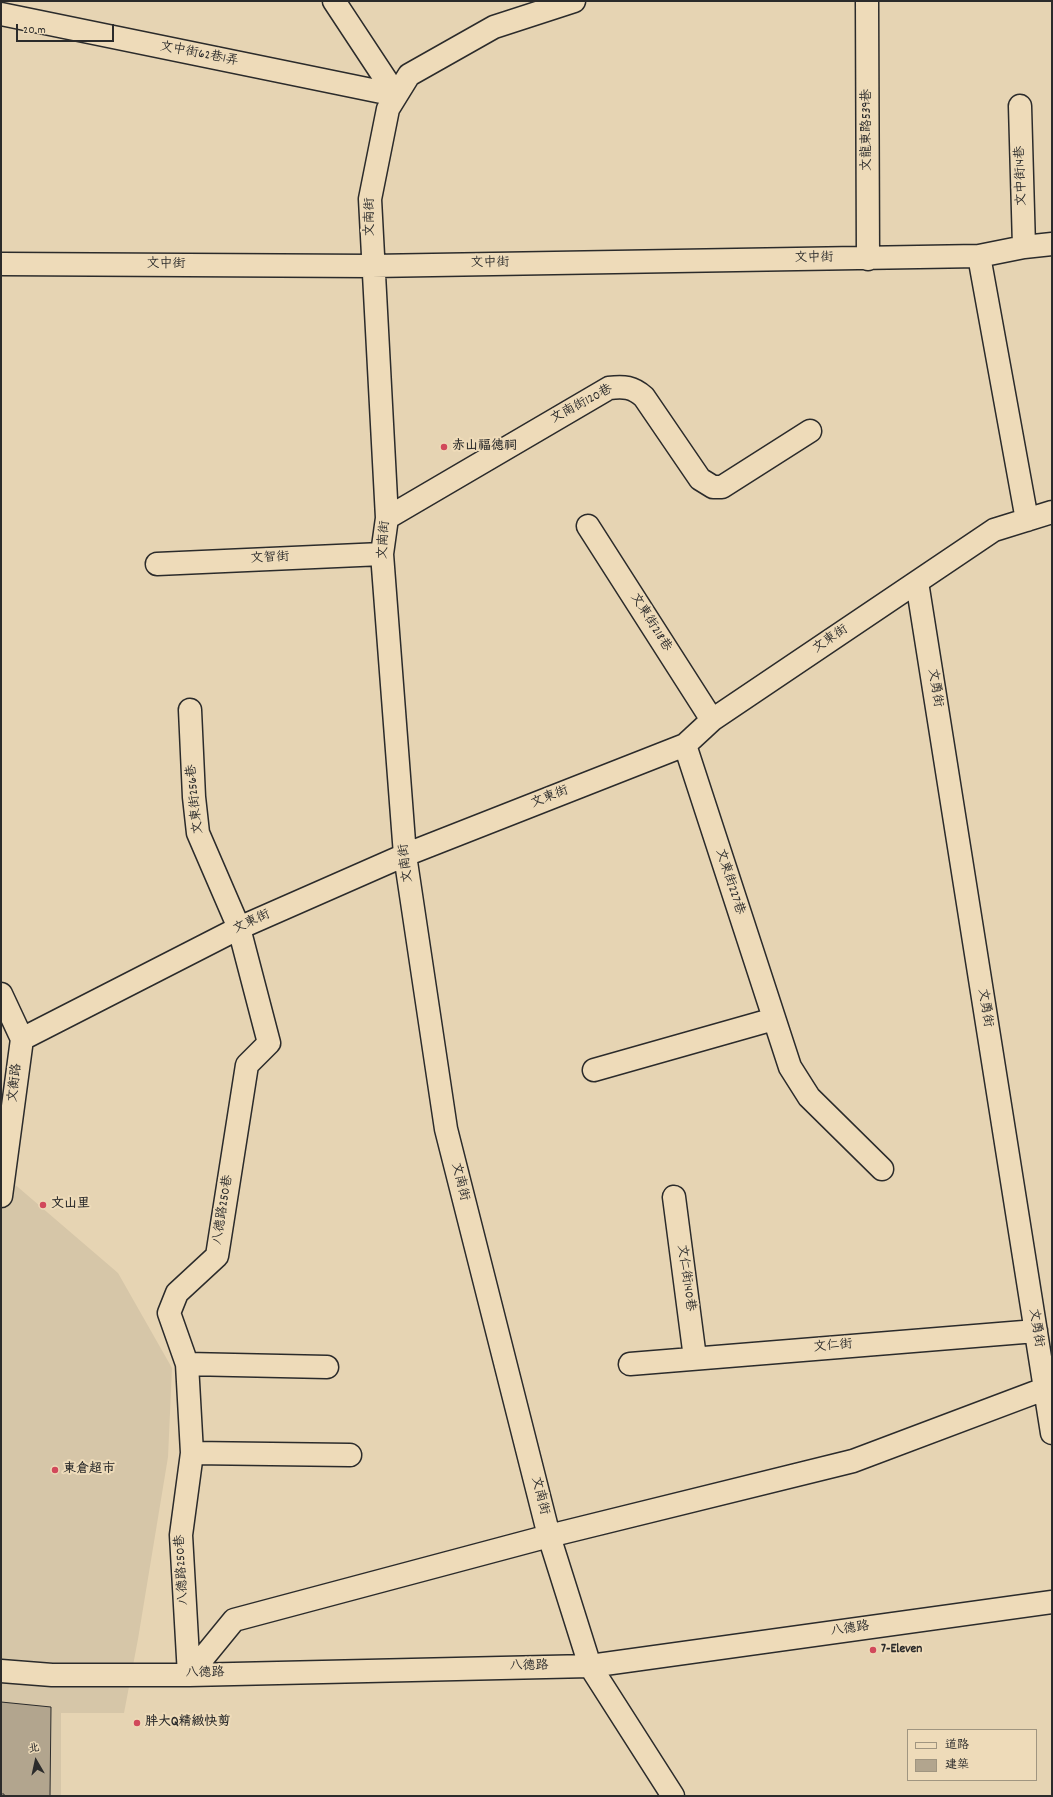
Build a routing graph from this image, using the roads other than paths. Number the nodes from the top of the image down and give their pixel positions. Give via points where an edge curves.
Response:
1 (334, 1) edge
2 (574, 1) edge
3 (867, 1) edge
4 (1, 14) edge
5 (396, 95) junction
6 (1020, 106) dead end
7 (1052, 244) edge
8 (1024, 247) junction
9 (978, 256) junction
10 (868, 258) junction
11 (1, 264) edge
12 (372, 266) junction
13 (810, 431) dead end
14 (1052, 512) edge
15 (387, 518) junction
16 (1027, 520) junction
17 (588, 526) dead end
18 (382, 554) junction
19 (157, 564) dead end
20 (917, 582) junction
21 (190, 710) dead end
22 (712, 720) junction
23 (685, 745) junction
24 (405, 855) junction
25 (239, 928) junction
26 (1, 994) edge
27 (774, 1019) junction
28 (1, 1031) edge
29 (22, 1039) junction
30 (594, 1070) dead end
31 (882, 1169) dead end
32 (1, 1196) edge
33 (674, 1197) dead end
34 (1036, 1331) junction
35 (695, 1358) junction
36 (186, 1364) junction
37 (630, 1364) dead end
38 (327, 1367) dead end
39 (1048, 1387) edge
40 (1052, 1433) edge
41 (192, 1453) junction
42 (350, 1455) dead end
43 (549, 1536) junction
44 (1052, 1602) edge
45 (590, 1666) junction
46 (1, 1671) edge
47 (190, 1675) junction
48 (673, 1796) edge

1 - 5 street
2 - 5 street, 文南街 via 494,27 409,75
3 - 10 street, 文龍東路539巷
4 - 5 street, 文中街62巷1弄
5 - 12 street, 文南街 via 388,109 370,199
6 - 8 street, 文中街14巷
7 - 8 street, 文中街
8 - 9 street, 文中街
9 - 10 street, 文中街
9 - 16 street
10 - 12 street, 文中街
11 - 12 street, 文中街
12 - 15 street, 文南街
13 - 15 street, 文南街120巷 via 722,487 713,487 700,479 644,397 635,389 622,386 609,388
14 - 16 street, 文東街
15 - 18 street, 文南街
16 - 20 street, 文東街 via 994,530
17 - 22 street, 文東街218巷
18 - 19 street, 文智街
18 - 24 street, 文南街
20 - 22 street, 文東街
20 - 34 street, 文勇街
21 - 25 street, 文東街256巷 via 198,833
22 - 23 street, 文東街
23 - 24 street, 文東街
23 - 27 street, 文東街227巷
24 - 25 street, 文東街
24 - 43 street, 文南街 via 446,1129
25 - 29 street, 文東街
25 - 36 street, 八德路250巷 via 269,1043 247,1065 217,1256 177,1293 169,1313
26 - 29 street
27 - 30 street
27 - 31 street, 文東街227巷 via 790,1067 809,1097
28 - 29 street
29 - 32 street, 文衡路
33 - 35 street, 文仁街140巷
34 - 35 street, 文仁街
34 - 39 street, 文勇街
35 - 37 street, 文仁街
36 - 38 street
36 - 41 street, 八德路250巷
39 - 40 street, 文勇街
39 - 43 street via 853,1461
41 - 42 street
41 - 47 street, 八德路250巷 via 180,1535
43 - 45 street, 文南街
43 - 47 street via 234,1620
44 - 45 street, 八德路
45 - 47 street, 八德路
45 - 48 street, 文南街
46 - 47 street, 八德路 via 52,1675

